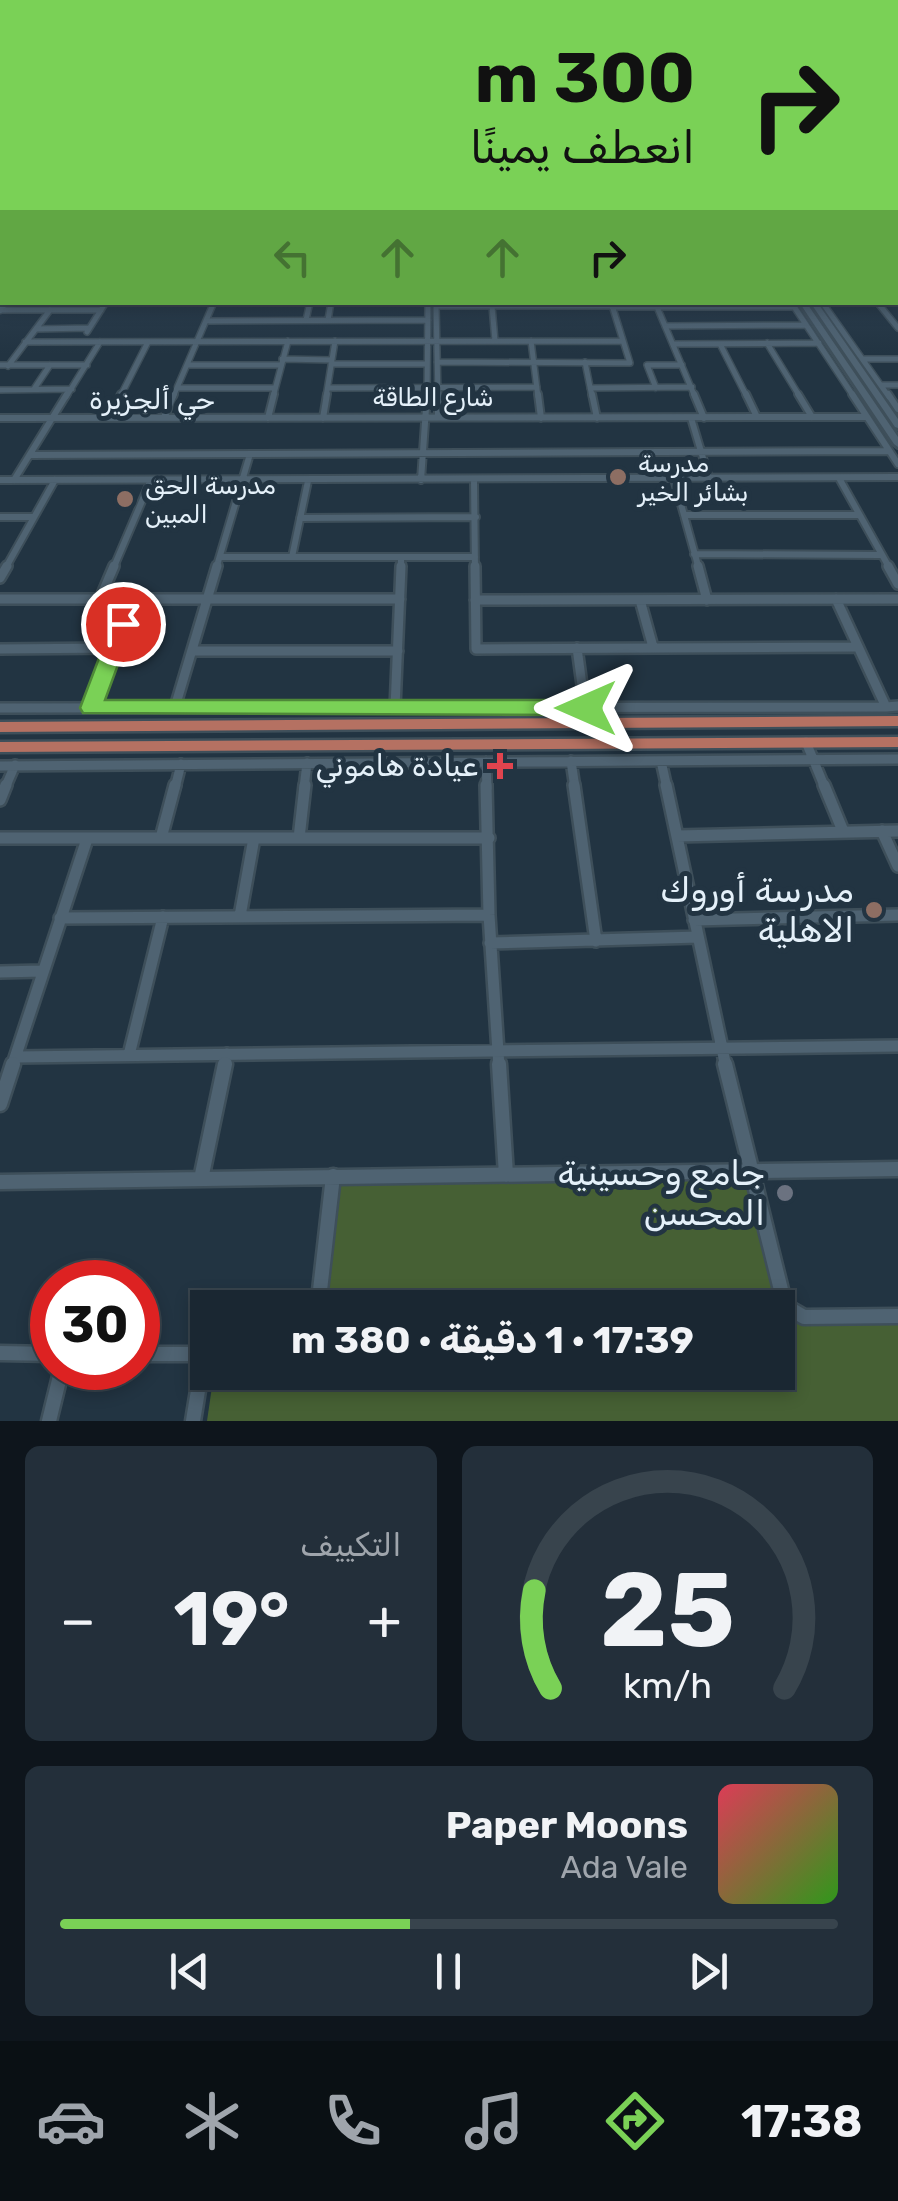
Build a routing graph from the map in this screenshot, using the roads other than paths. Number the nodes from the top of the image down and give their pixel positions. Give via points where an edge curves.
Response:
1 (104, 305) edge
2 (213, 305) edge
3 (309, 305) edge
4 (330, 305) edge
5 (433, 305) edge
6 (433, 305) edge
7 (462, 305) edge
8 (611, 305) edge
9 (700, 305) edge
10 (746, 305) edge
11 (796, 305) edge
12 (797, 305) edge
13 (815, 305) edge
14 (824, 305) edge
15 (880, 305) edge
16 (492, 306) junction
17 (657, 307) junction
18 (0, 310) edge
19 (50, 310) junction
20 (101, 310) junction
21 (889, 317) junction
22 (898, 317) edge
23 (306, 320) junction
24 (318, 320) junction
25 (328, 320) junction
26 (428, 320) junction
27 (208, 321) junction
28 (806, 325) junction
29 (665, 326) junction
30 (36, 328) junction
31 (90, 328) junction
32 (898, 328) edge
33 (288, 341) junction
34 (312, 341) junction
35 (335, 341) junction
36 (427, 341) junction
37 (437, 341) junction
38 (495, 341) junction
39 (530, 341) junction
40 (623, 341) junction
41 (26, 342) junction
42 (80, 342) junction
43 (100, 342) junction
44 (148, 342) junction
45 (198, 342) junction
46 (767, 343) junction
47 (673, 344) junction
48 (720, 344) junction
49 (819, 344) junction
50 (898, 359) edge
51 (281, 362) junction
52 (332, 362) junction
53 (437, 362) junction
54 (533, 362) junction
55 (585, 362) junction
56 (360, 364) junction
57 (426, 364) junction
58 (861, 364) junction
59 (50, 365) junction
60 (87, 365) junction
61 (187, 365) junction
62 (245, 365) junction
63 (682, 365) junction
64 (4, 366) edge
65 (874, 375) joint
66 (898, 385) edge
67 (881, 386) junction
68 (427, 387) junction
69 (437, 387) junction
70 (177, 388) junction
71 (238, 388) junction
72 (275, 388) junction
73 (328, 388) junction
74 (358, 388) junction
75 (537, 388) junction
76 (590, 388) junction
77 (656, 388) junction
78 (692, 388) junction
79 (860, 388) junction
80 (72, 389) junction
81 (0, 390) edge
82 (34, 390) junction
83 (855, 400) junction
84 (898, 409) edge
85 (426, 416) junction
86 (438, 417) junction
87 (812, 417) junction
88 (867, 417) junction
89 (0, 418) edge
90 (52, 418) junction
91 (109, 418) junction
92 (164, 418) junction
93 (268, 418) junction
94 (323, 418) junction
95 (541, 418) junction
96 (597, 418) junction
97 (691, 418) junction
98 (704, 418) junction
99 (757, 418) junction
100 (898, 425) edge
101 (898, 444) edge
102 (889, 451) junction
103 (700, 452) junction
104 (422, 453) junction
105 (250, 454) junction
106 (30, 455) junction
107 (898, 464) edge
108 (898, 477) edge
109 (674, 478) junction
110 (709, 478) junction
111 (838, 478) junction
112 (0, 480) edge
113 (14, 480) junction
114 (55, 480) junction
115 (151, 480) junction
116 (421, 480) junction
117 (474, 480) junction
118 (243, 481) junction
119 (308, 481) junction
120 (684, 515) junction
121 (859, 515) junction
122 (0, 517) edge
123 (34, 517) junction
124 (476, 517) junction
125 (300, 518) junction
126 (694, 554) junction
127 (880, 555) junction
128 (222, 557) junction
129 (292, 557) junction
130 (402, 557) junction
131 (475, 557) junction
132 (0, 558) edge
133 (10, 558) junction
134 (0, 578) edge
135 (897, 582) edge
136 (0, 599) edge
137 (100, 599) junction
138 (132, 599) junction
139 (209, 599) junction
140 (400, 599) junction
141 (836, 599) junction
142 (898, 599) edge
143 (475, 600) junction
144 (640, 600) junction
145 (707, 600) junction
146 (855, 646) junction
147 (114, 648) junction
148 (576, 648) junction
149 (652, 648) junction
150 (0, 649) edge
151 (192, 650) junction
152 (398, 651) junction
153 (0, 708) edge
154 (91, 708) junction
155 (175, 708) junction
156 (395, 708) junction
157 (586, 708) junction
158 (894, 714) edge
159 (520, 715) junction
160 (829, 720) junction
161 (21, 726) junction
162 (0, 727) edge
163 (783, 742) junction
164 (806, 742) junction
165 (898, 742) edge
166 (100, 746) junction
167 (8, 747) edge
168 (813, 760) junction
169 (898, 760) edge
170 (661, 761) junction
171 (486, 762) junction
172 (571, 762) junction
173 (307, 763) junction
174 (94, 764) junction
175 (181, 764) junction
176 (14, 765) junction
177 (0, 766) edge
178 (0, 800) edge
179 (882, 830) junction
180 (898, 831) edge
181 (843, 832) junction
182 (677, 836) junction
183 (0, 838) edge
184 (87, 838) junction
185 (162, 838) junction
186 (254, 838) junction
187 (300, 838) junction
188 (488, 838) junction
189 (898, 866) edge
190 (489, 915) junction
191 (898, 915) edge
192 (240, 916) junction
193 (163, 917) junction
194 (60, 918) junction
195 (694, 920) junction
196 (698, 937) junction
197 (596, 941) junction
198 (490, 943) junction
199 (0, 972) edge
200 (42, 972) junction
201 (898, 1046) edge
202 (721, 1047) junction
203 (496, 1051) junction
204 (227, 1054) junction
205 (129, 1055) junction
206 (16, 1057) junction
207 (0, 1104) edge
208 (898, 1169) edge
209 (751, 1172) junction
210 (506, 1175) junction
211 (332, 1176) junction
212 (201, 1179) junction
213 (0, 1182) edge
214 (320, 1290) edge
215 (898, 1316) edge
216 (0, 1353) edge
217 (30, 1354) edge
218 (160, 1354) edge
219 (190, 1354) edge
220 (57, 1390) edge
221 (199, 1390) edge
222 (49, 1421) edge
223 (193, 1421) edge

1 - 20 street
2 - 27 street
3 - 23 street
4 - 25 street
5 - 26 street
6 - 37 street
7 - 16 street
8 - 16 street
8 - 17 street
8 - 40 street
9 - 10 street
9 - 17 street
11 - 28 street
12 - 79 main road
13 - 58 main road
14 - 58 street
15 - 21 street
16 - 38 street
17 - 29 street
18 - 19 street
19 - 20 street
19 - 30 street
20 - 31 street
21 - 22 street
21 - 32 street
23 - 24 street
23 - 27 street
24 - 25 street
24 - 34 street
25 - 26 street
26 - 36 street
27 - 45 street
28 - 29 street
28 - 49 street
29 - 47 street
30 - 31 street
30 - 41 street
31 - 42 street
33 - 34 street
33 - 45 street
33 - 51 street
34 - 35 street
35 - 36 street
35 - 52 street
36 - 37 street
36 - 57 street
37 - 38 street
37 - 53 street
38 - 39 street
39 - 40 street
39 - 54 street
40 - 55 street via 630,363
41 - 42 street
41 - 64 street
42 - 43 street
43 - 44 street
43 - 60 street
44 - 45 street
44 - 91 street
45 - 61 street
46 - 48 street
46 - 49 street
46 - 87 street
47 - 48 street
47 - 63 street
48 - 99 street
49 - 83 street
50 - 58 street
51 - 52 street
51 - 62 street
51 - 72 street
52 - 56 street
52 - 73 street
53 - 54 street
53 - 69 street
54 - 55 street
54 - 75 street
55 - 76 street
56 - 57 street
56 - 74 street
57 - 68 street
58 - 65 main road
58 - 100 main road
59 - 60 street
59 - 64 street
59 - 82 street
60 - 80 street
61 - 62 street
61 - 70 street
62 - 71 street
63 - 77 street via 647,365
63 - 78 street
65 - 67 street
66 - 67 street
67 - 84 street
68 - 69 street
68 - 74 street
68 - 85 street
69 - 75 street
69 - 86 street
70 - 71 street
70 - 92 street
71 - 72 street
72 - 93 street
73 - 74 street
73 - 94 street
75 - 95 street
76 - 77 street
76 - 96 street
77 - 78 street
78 - 98 street
79 - 83 main road
79 - 101 main road
80 - 82 street
80 - 90 street
81 - 82 street
83 - 88 street
85 - 86 street, شارع الطاقة
85 - 94 street, شارع الطاقة
85 - 104 street
86 - 95 street, شارع الطاقة
87 - 88 street, شارع الطاقة
87 - 99 street, شارع الطاقة
88 - 102 street
89 - 90 street, شارع الطاقة
90 - 91 street, شارع الطاقة
90 - 106 street
91 - 92 street, شارع الطاقة
92 - 93 street, شارع الطاقة
93 - 94 street, شارع الطاقة
95 - 96 street, شارع الطاقة
96 - 97 street, شارع الطاقة
97 - 98 street, شارع الطاقة
97 - 103 street
98 - 99 street, شارع الطاقة
102 - 103 street
102 - 107 street
103 - 104 street
103 - 110 street
104 - 105 street
104 - 116 street
105 - 106 street
105 - 118 street
106 - 113 street
108 - 111 street
109 - 110 street
109 - 117 street
109 - 120 street
110 - 111 street
111 - 121 street
112 - 113 street
113 - 114 street
114 - 115 street
114 - 123 street
115 - 118 street
115 - 137 street
116 - 117 street
116 - 119 street
117 - 124 street
118 - 119 street
118 - 128 street
119 - 125 street
120 - 121 street
120 - 126 street
121 - 127 street
122 - 123 street
123 - 133 street
124 - 125 street
124 - 131 street
125 - 129 street
126 - 127 street
126 - 145 street
127 - 135 street
128 - 129 street
128 - 139 street
129 - 130 street
130 - 131 street
130 - 140 street
131 - 143 street
132 - 133 street
133 - 134 street
136 - 137 street
137 - 138 street
138 - 139 street
138 - 147 street
139 - 140 street
139 - 151 street
140 - 152 street
141 - 142 street
141 - 145 street
141 - 146 street
143 - 144 street
143 - 148 street via 476,649
144 - 145 street
144 - 149 street
146 - 149 street
146 - 158 street
147 - 150 street
147 - 154 street
148 - 149 street
148 - 157 street
151 - 152 street
151 - 155 street
152 - 156 street
153 - 154 street
154 - 155 street
155 - 156 street
156 - 159 street
157 - 158 street
157 - 159 street
158 - 160 main road
159 - 160 main road
159 - 161 main road
160 - 163 main road via 846,735
161 - 162 main road
161 - 167 main road via 7,736
163 - 164 main road
163 - 166 main road
164 - 165 main road
164 - 168 street
166 - 167 main road
166 - 174 street
168 - 169 street
168 - 170 street
168 - 181 street
170 - 172 street
170 - 182 street
171 - 172 street
171 - 173 street
171 - 188 street
172 - 197 street
173 - 175 street
173 - 187 street
174 - 175 street
174 - 176 street
175 - 185 street
176 - 177 street
176 - 178 street
179 - 180 street
179 - 181 street
179 - 189 street
181 - 182 street
182 - 195 street
183 - 184 street
184 - 185 street
184 - 194 street
185 - 186 street
186 - 187 street
186 - 192 street
187 - 188 street
188 - 190 street
190 - 192 street
190 - 198 street
191 - 195 street
192 - 193 street
193 - 194 street
193 - 205 street
194 - 200 street
195 - 196 street
196 - 197 street
196 - 202 street
197 - 198 street
198 - 203 street
199 - 200 street
200 - 206 street
201 - 202 street
202 - 203 street
202 - 209 street
203 - 204 street
203 - 210 street
204 - 205 street
204 - 212 street
205 - 206 street
206 - 207 street
208 - 209 street
209 - 210 street
209 - 215 street via 785,1306 804,1317
210 - 211 street
211 - 212 street
211 - 214 street
212 - 213 street
216 - 217 street
218 - 219 street
220 - 222 street
221 - 223 street

